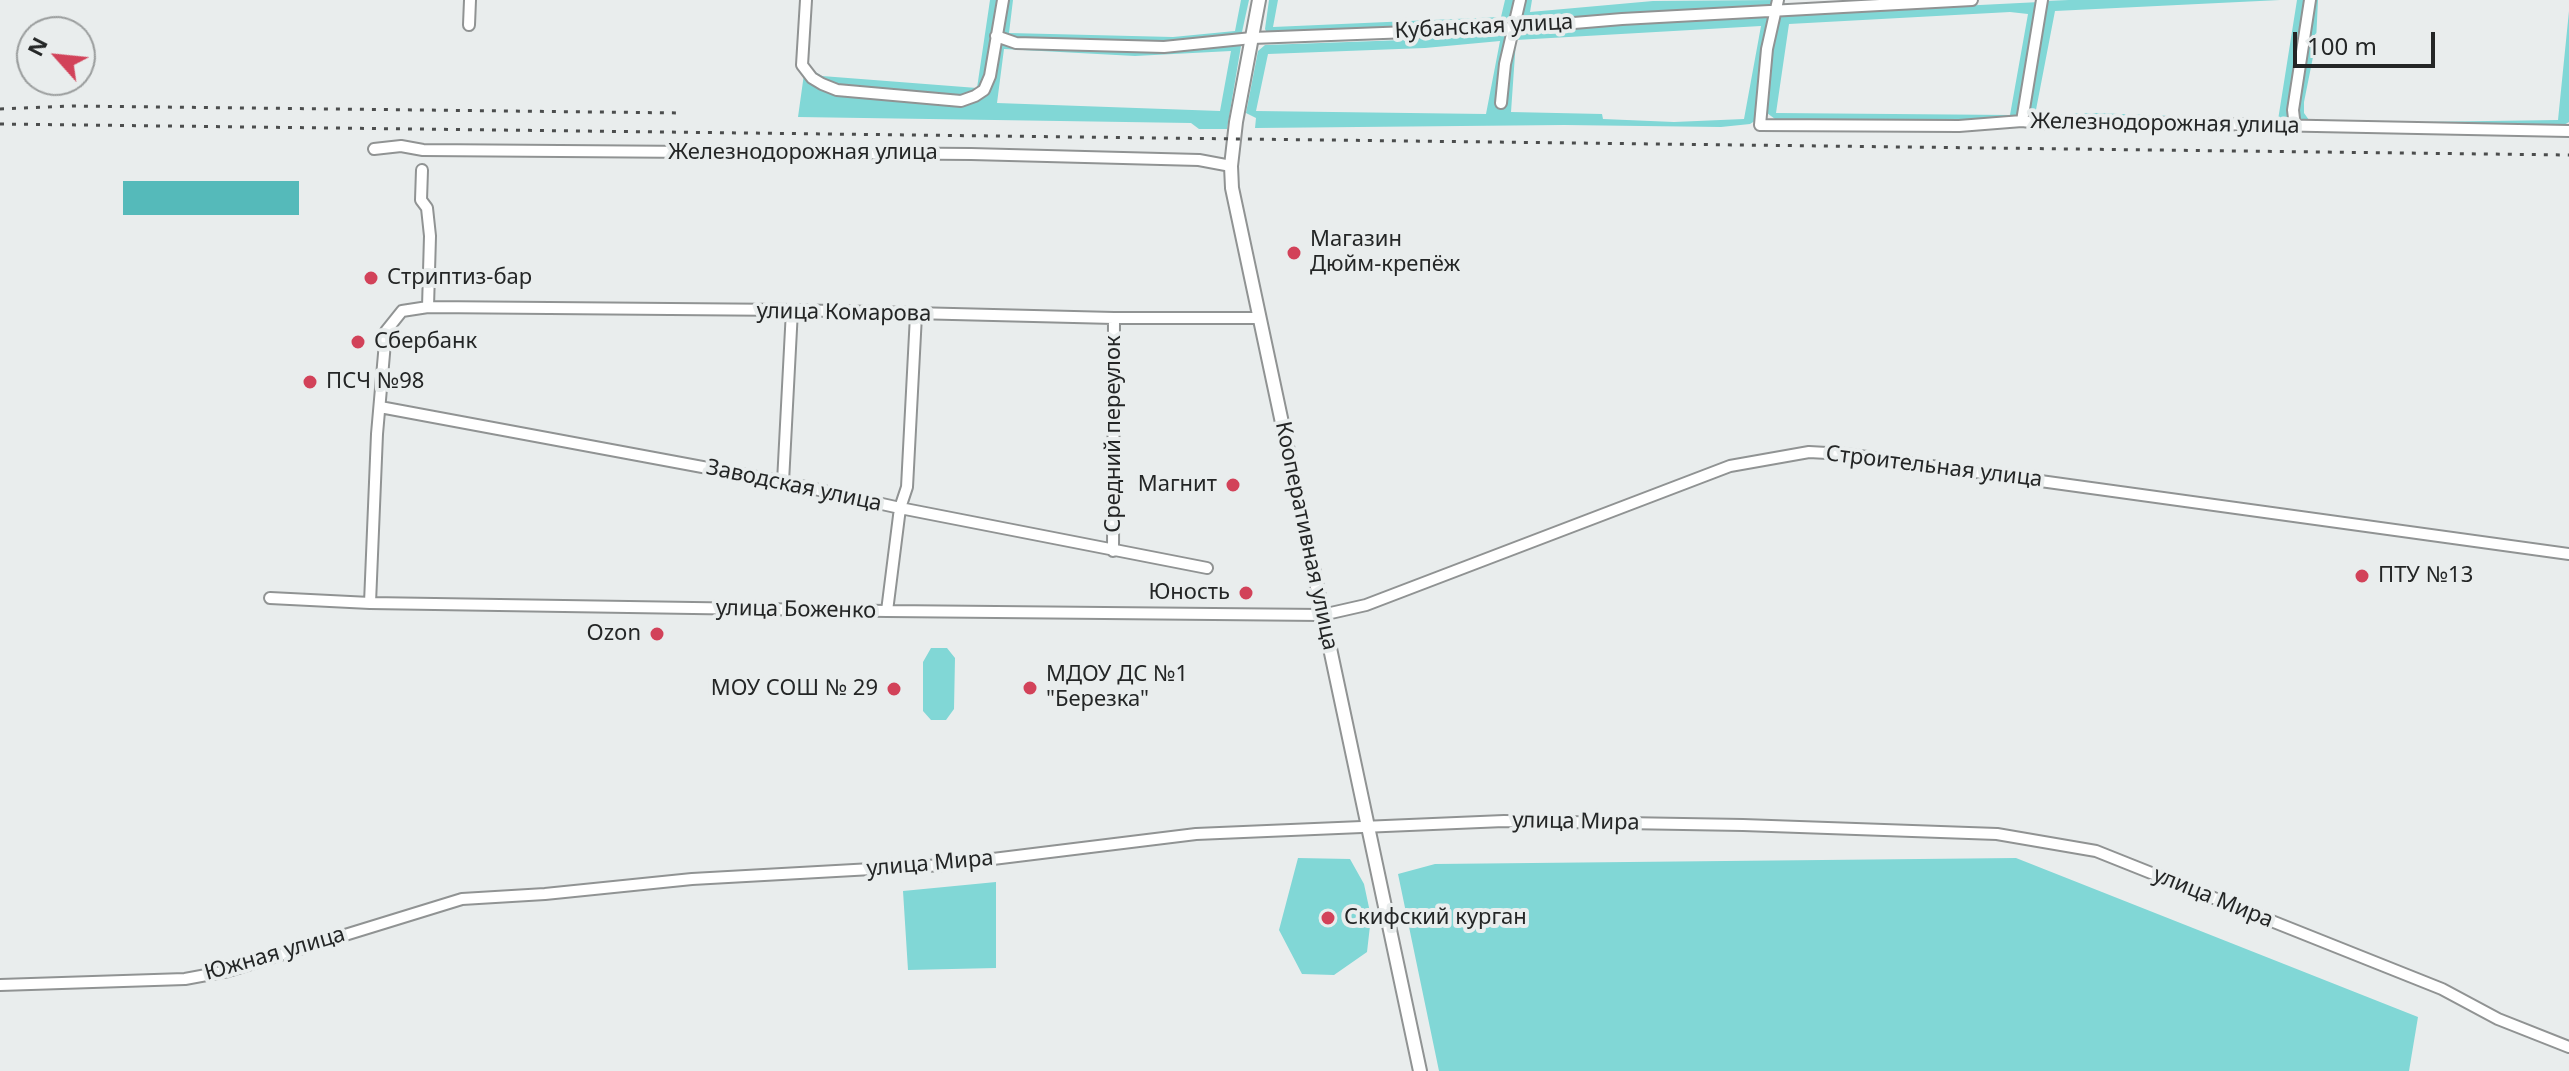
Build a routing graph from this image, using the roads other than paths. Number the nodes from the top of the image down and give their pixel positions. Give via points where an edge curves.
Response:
1 (470, 0) edge
2 (806, 0) edge
3 (1003, 0) edge
4 (1259, 0) edge
5 (1520, 0) edge
6 (1972, 0) edge
7 (2042, 0) edge
8 (2310, 0) edge
9 (1776, 5) edge
10 (469, 25) dead end
11 (1514, 28) junction
12 (996, 36) junction
13 (1252, 38) junction
14 (1501, 103) dead end
15 (2022, 121) junction
16 (2295, 127) junction
17 (2569, 131) edge
18 (374, 149) dead end
19 (1231, 166) junction
20 (422, 170) dead end
21 (428, 307) junction
22 (792, 310) junction
23 (916, 315) junction
24 (1114, 318) junction
25 (1259, 318) junction
26 (380, 407) junction
27 (783, 482) junction
28 (900, 508) junction
29 (1113, 551) junction
30 (2569, 554) edge
31 (1207, 568) dead end
32 (270, 598) dead end
33 (370, 603) junction
34 (887, 611) junction
35 (1322, 615) junction
36 (1367, 826) junction
37 (545, 894) joint
38 (0, 985) edge
39 (2569, 1047) edge
40 (1420, 1071) edge

1 - 10 street
2 - 12 street via 802,65 812,78 837,90 961,101 984,90
3 - 12 street
4 - 13 street, Кооперативная улица
5 - 11 street
6 - 9 street, Кубанская улица
7 - 15 street
8 - 16 street
9 - 11 street, Кубанская улица
9 - 15 street, Железнодорожная улица via 1760,125 1959,126
11 - 13 street, Кубанская улица
11 - 14 street
12 - 13 street, Кубанская улица via 1016,43 1164,47
13 - 19 street, Кооперативная улица
15 - 16 street, Железнодорожная улица
16 - 17 street, Железнодорожная улица
18 - 19 street, Железнодорожная улица via 986,154 1199,160
19 - 25 street, Кооперативная улица
20 - 21 street via 421,200 430,236
21 - 22 street, улица Комарова
21 - 26 street, улица Комарова via 402,311 386,331
22 - 23 street, улица Комарова
22 - 27 street
23 - 24 street, улица Комарова
23 - 28 street via 907,487
24 - 25 street, улица Комарова
24 - 29 street, Средний переулок
25 - 35 street, Кооперативная улица
26 - 27 street, Заводская улица
26 - 33 street
27 - 28 street, Заводская улица
28 - 29 street, Заводская улица
28 - 34 street
29 - 31 street, Заводская улица
30 - 35 street, Строительная улица via 1809,452 1730,466 1366,605
32 - 33 street, улица Боженко
33 - 34 street, улица Боженко
34 - 35 street, улица Боженко
35 - 36 street, Кооперативная улица
36 - 37 street, улица Мира via 1196,834 944,865 692,879
36 - 39 street, улица Мира via 1504,821 1743,825 1997,834 2096,851 2442,989 2498,1019
36 - 40 street, Кооперативная улица
37 - 38 street, Южная улица via 462,899 275,958 199,976

